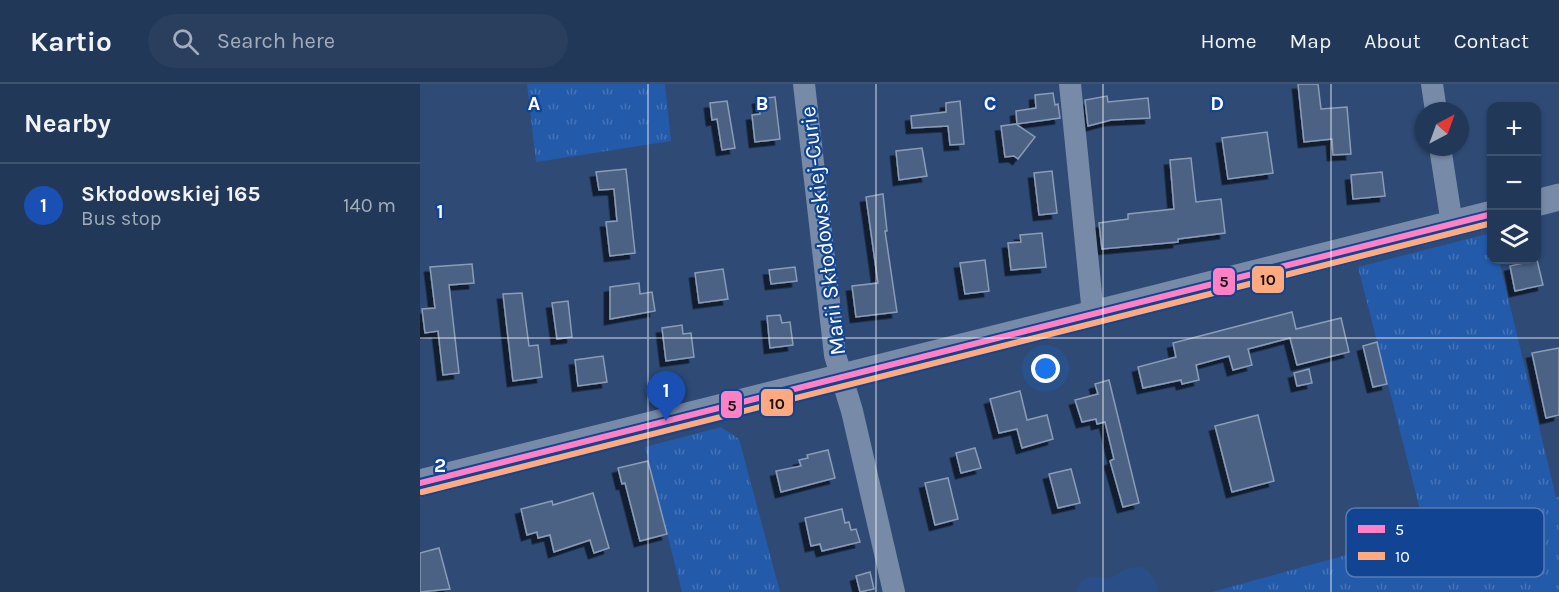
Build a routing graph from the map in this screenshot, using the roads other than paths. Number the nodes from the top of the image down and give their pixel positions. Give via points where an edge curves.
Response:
1 (804, 84) edge
2 (1070, 84) edge
3 (1432, 84) edge
4 (1435, 102) edge
5 (1441, 156) edge
6 (1559, 197) edge
7 (1541, 202) edge
8 (1487, 215) edge
9 (1452, 224) junction
10 (1093, 314) junction
11 (841, 377) junction
12 (420, 483) edge
13 (894, 592) edge

1 - 11 street, Marii Skłodowskiej-Curie via 835,355
2 - 10 street
3 - 4 street
5 - 9 street
6 - 7 street
8 - 9 street, Marii Skłodowskiej-Curie
9 - 10 street, Marii Skłodowskiej-Curie
10 - 11 street, Marii Skłodowskiej-Curie
11 - 12 street, Marii Skłodowskiej-Curie
11 - 13 street, Marii Skłodowskiej-Curie

